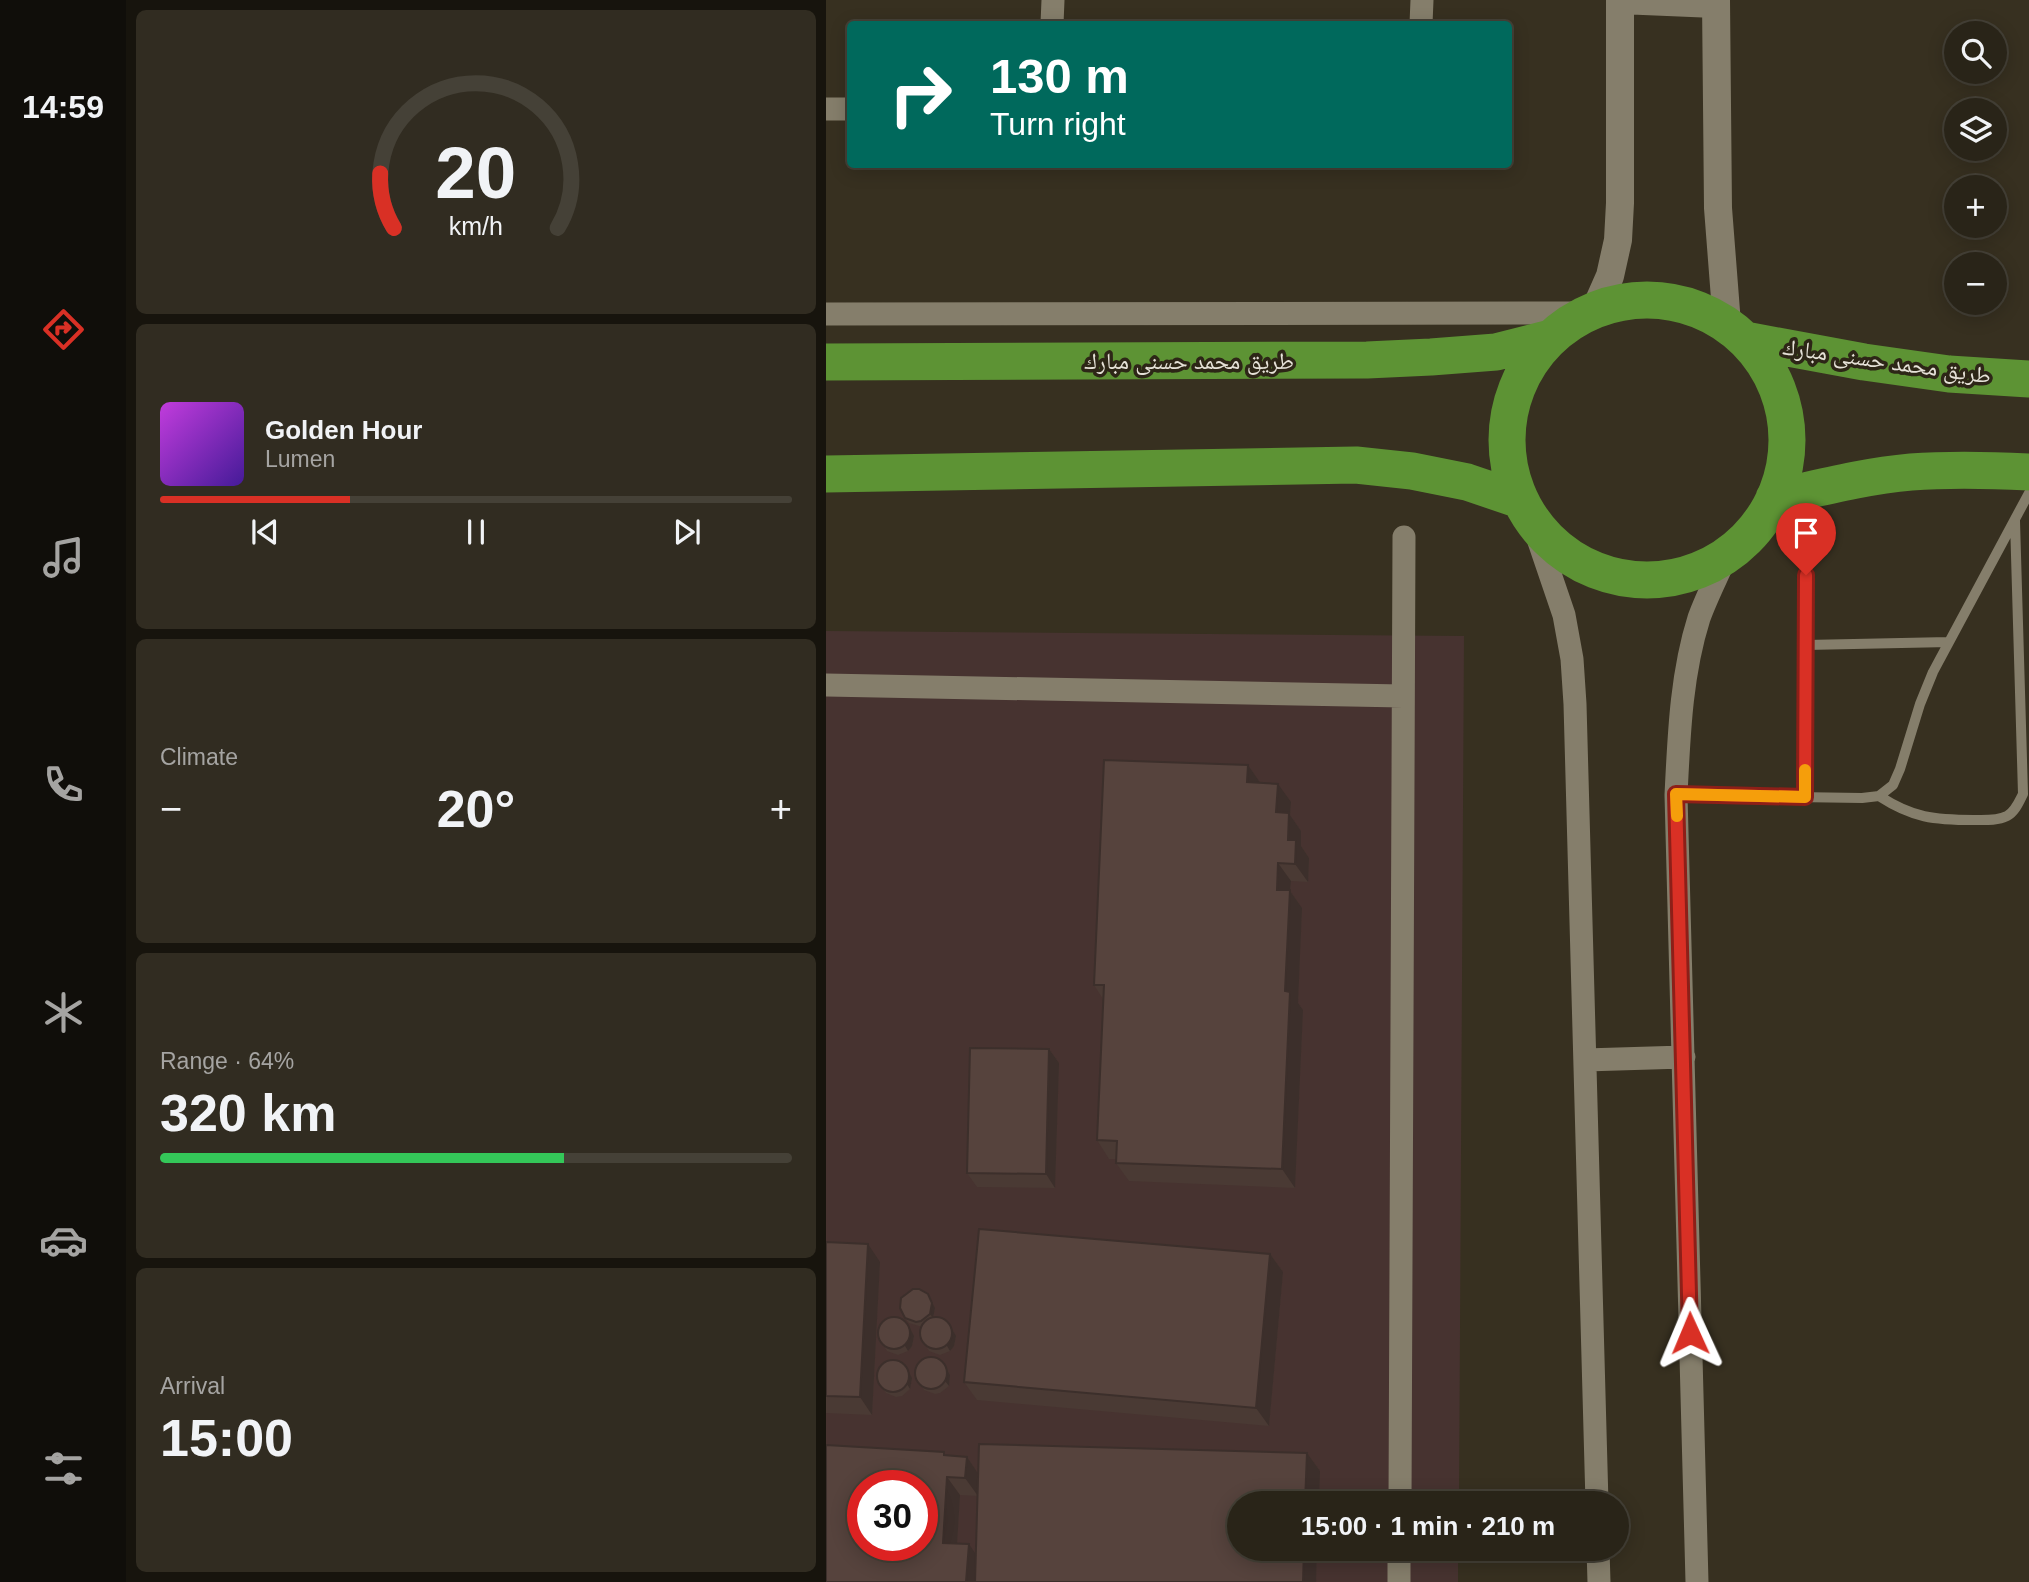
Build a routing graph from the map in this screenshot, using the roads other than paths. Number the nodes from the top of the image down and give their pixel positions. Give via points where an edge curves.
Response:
1 (1053, 0) edge
2 (1422, 0) edge
3 (1619, 0) edge
4 (1715, 2) edge
5 (1052, 21) edge
6 (1421, 21) edge
7 (826, 109) edge
8 (847, 109) edge
9 (1592, 311) junction
10 (826, 314) edge
11 (1736, 332) junction
12 (1551, 338) junction
13 (826, 362) edge
14 (2029, 379) edge
15 (2029, 472) edge
16 (826, 474) edge
17 (2029, 493) edge
18 (1774, 498) junction
19 (1526, 510) junction
20 (2015, 519) junction
21 (1404, 537) dead end
22 (1727, 554) junction
23 (1806, 575) dead end
24 (1949, 642) junction
25 (1805, 645) junction
26 (826, 685) edge
27 (1403, 696) junction
28 (1676, 794) junction
29 (1879, 796) junction
30 (1805, 797) junction
31 (1684, 1057) junction
32 (1585, 1060) junction
33 (1399, 1491) edge
34 (1597, 1491) edge
35 (1399, 1561) edge
36 (1598, 1561) edge
37 (1399, 1582) edge
38 (1599, 1582) edge
39 (1697, 1582) edge

1 - 5 street
2 - 6 street
3 - 4 street
3 - 9 street via 1618,240 1610,276
4 - 11 street via 1718,208
7 - 8 street
9 - 10 street
9 - 11 highway via 1617,303 1663,300 1707,313
9 - 12 highway
11 - 14 highway, طريق محمد حسنى مبارك via 1949,374
11 - 18 highway via 1761,359 1782,402 1786,451
12 - 13 highway, طريق محمد حسنى مبارك via 1496,352 1367,360
12 - 19 highway via 1520,381 1507,428 1512,477
15 - 18 highway via 1911,472
16 - 19 highway via 1356,465 1456,480
17 - 20 lane
18 - 22 highway via 1762,519
19 - 22 highway via 1548,539 1577,561 1611,575 1635,579 1684,575
19 - 32 street via 1564,615 1572,659
20 - 24 lane
20 - 29 lane via 2023,794 2017,807 1993,820 1940,820 1907,811
21 - 27 street
22 - 28 street via 1700,617 1687,667
23 - 25 lane
24 - 25 lane
24 - 29 lane via 1920,704 1893,785
25 - 30 lane
26 - 27 street
27 - 33 street
28 - 30 lane
28 - 31 street
29 - 30 lane
31 - 32 street
31 - 39 street
32 - 34 street
35 - 37 street
36 - 38 street

